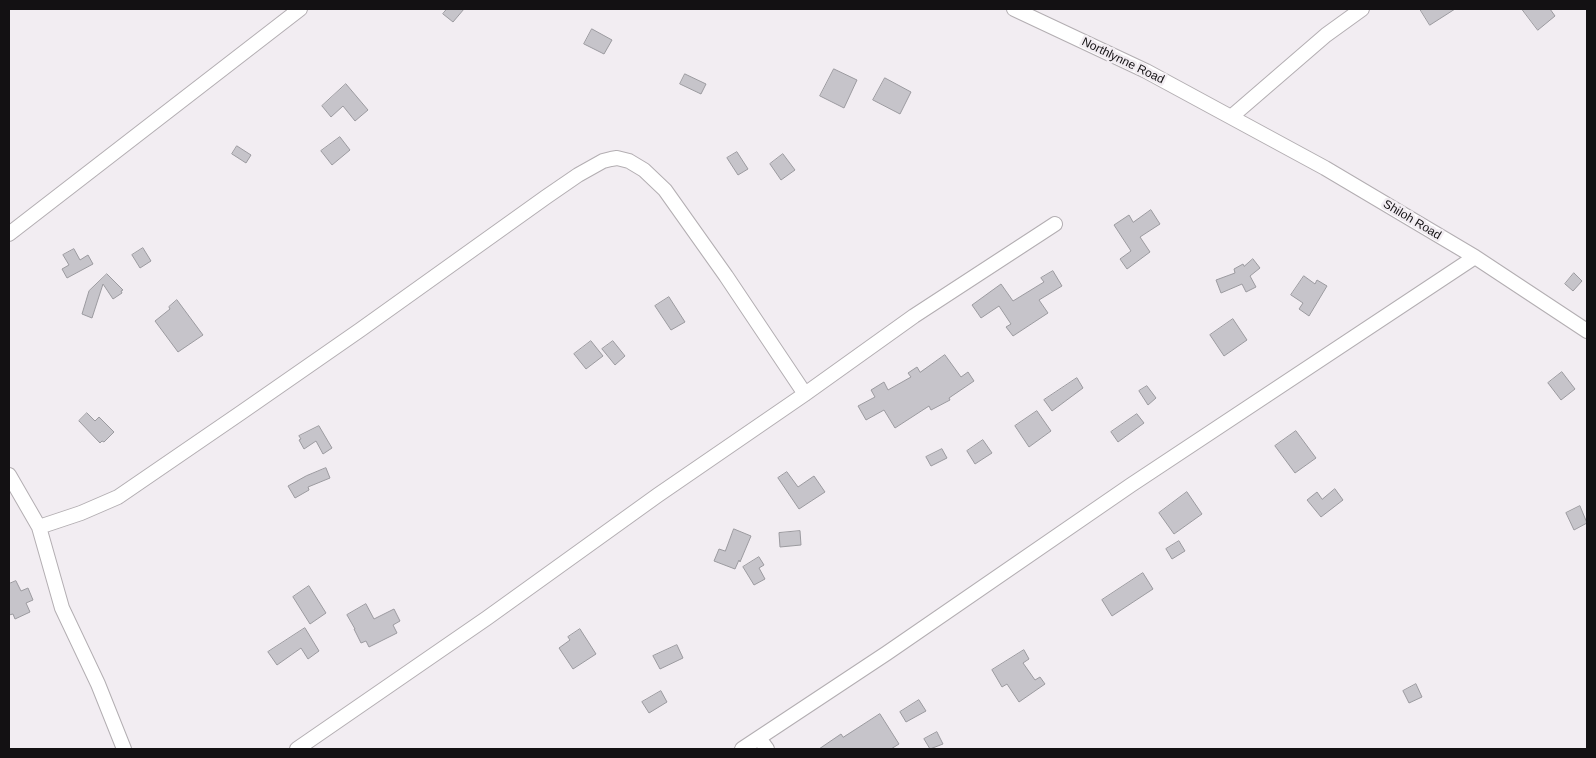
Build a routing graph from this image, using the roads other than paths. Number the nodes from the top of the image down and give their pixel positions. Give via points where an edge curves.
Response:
1 (300, 9) edge
2 (1014, 9) edge
3 (1362, 9) edge
4 (1231, 117) junction
5 (1055, 224) dead end
6 (9, 234) edge
7 (1475, 257) junction
8 (1587, 331) edge
9 (805, 394) junction
10 (9, 475) edge
11 (38, 527) junction
12 (763, 744) edge
13 (124, 749) edge
14 (297, 749) edge
15 (742, 749) edge

1 - 6 street
2 - 4 street, Northlynne Road via 1146,71
3 - 4 street via 1326,35
4 - 7 street, Shiloh Road via 1325,168
5 - 9 street via 914,316
7 - 8 street, Shiloh Road
7 - 12 street via 1131,485 887,653
9 - 11 street via 665,190 629,161 611,159 546,196 481,245 118,497
9 - 14 street
10 - 11 street
11 - 13 street via 62,608
12 - 15 street

